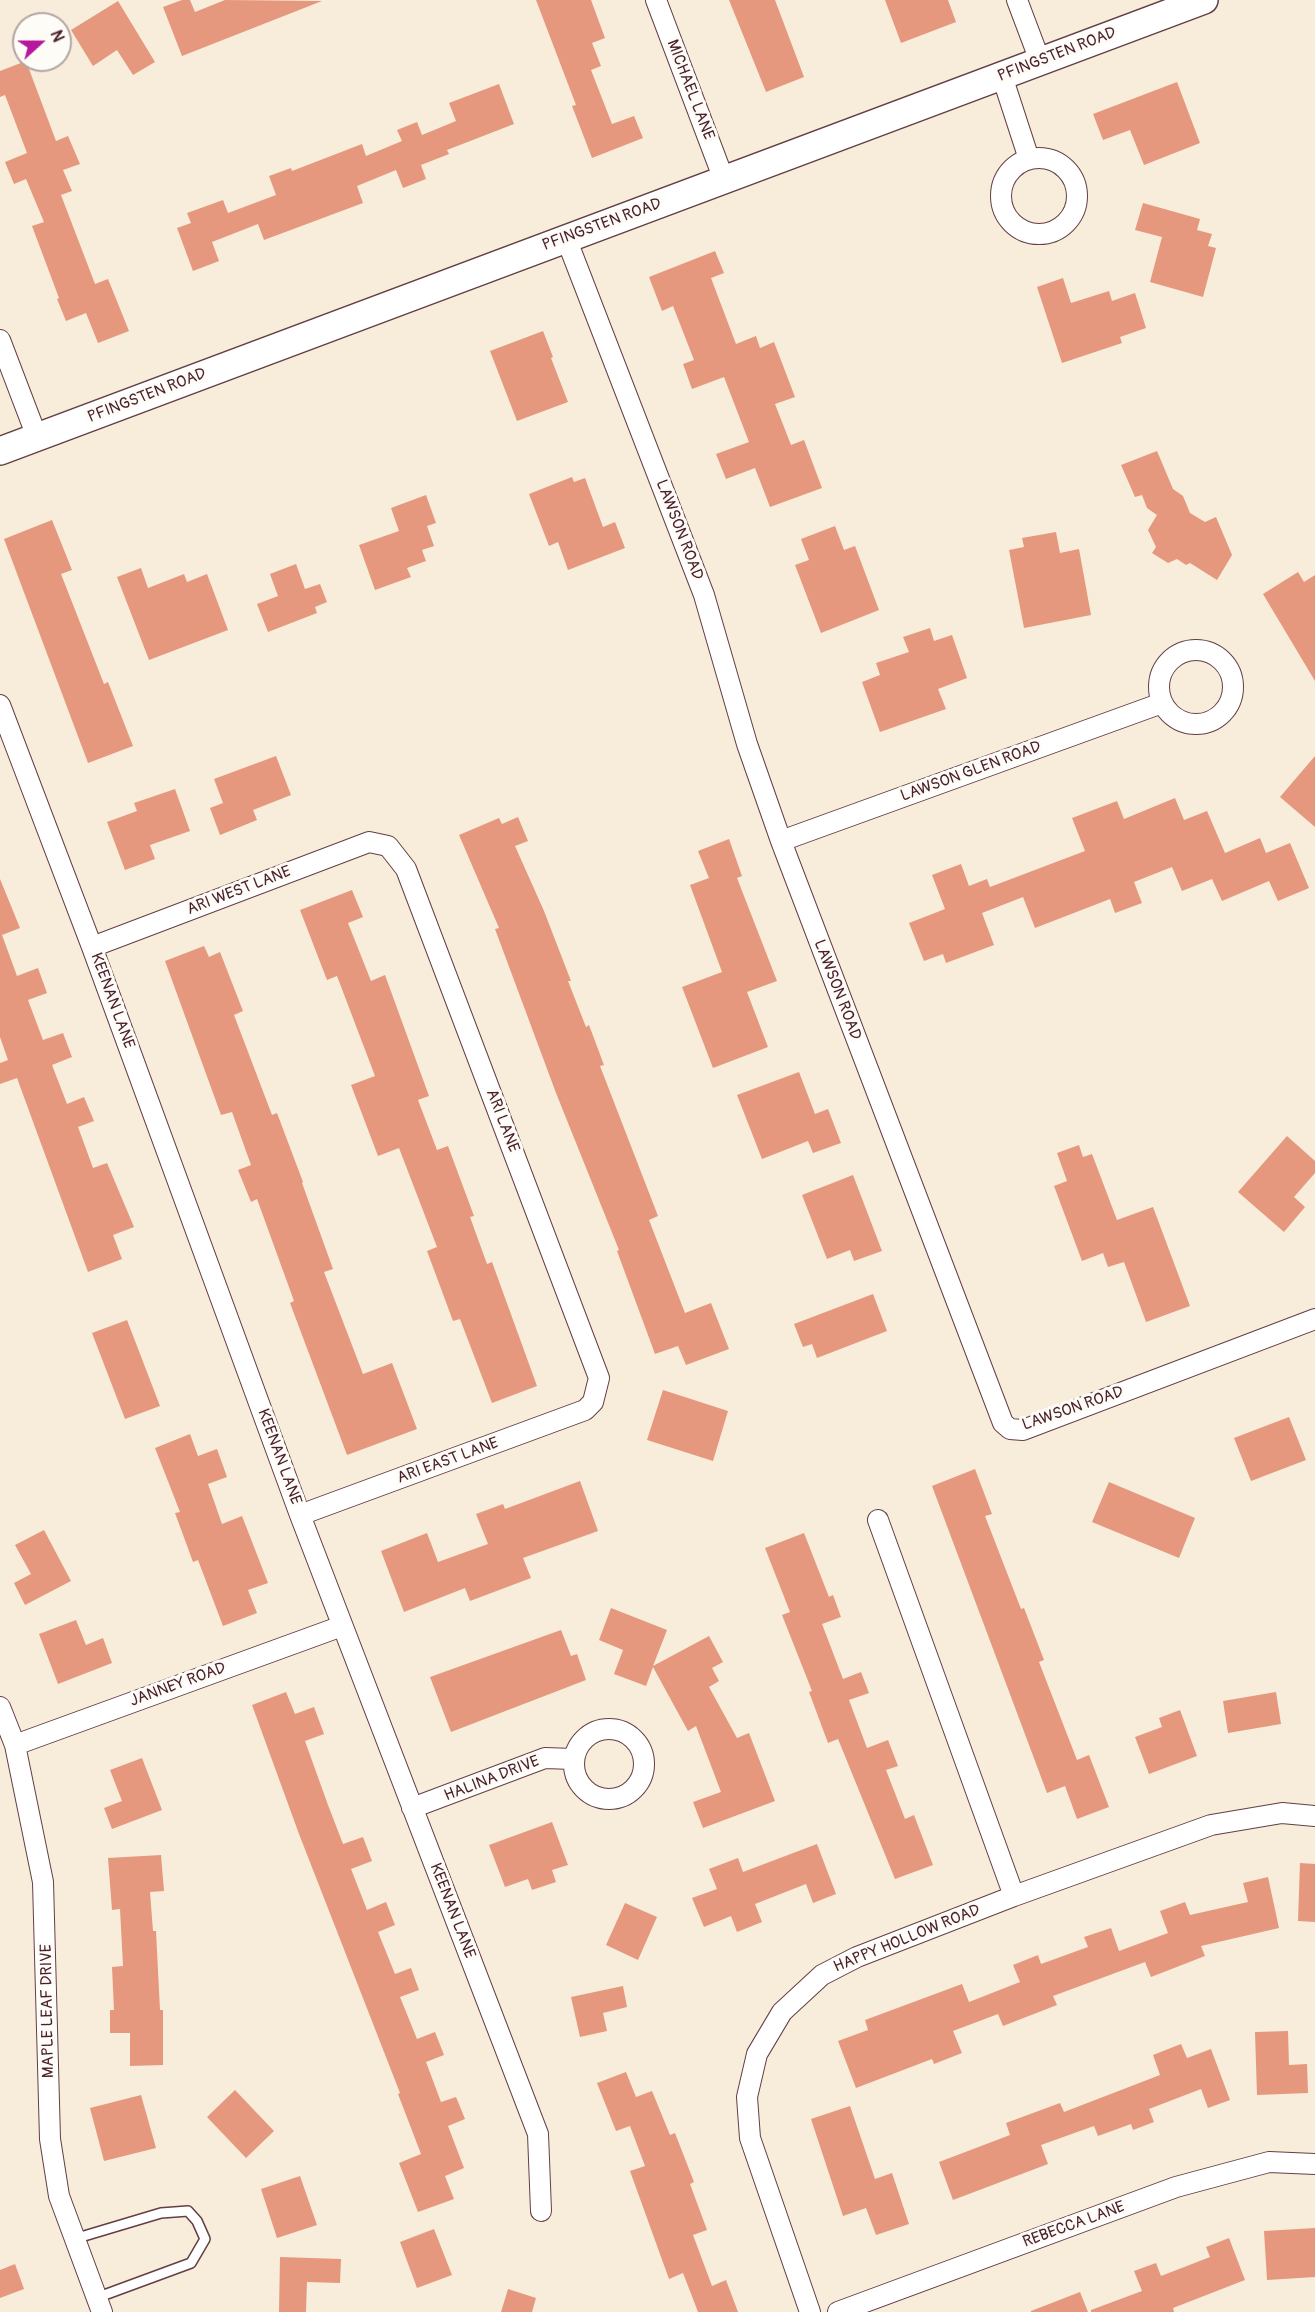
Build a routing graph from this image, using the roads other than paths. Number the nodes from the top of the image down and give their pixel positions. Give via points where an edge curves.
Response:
1 (656, 0) edge
2 (1017, 0) edge
3 (1204, 0) edge
4 (1040, 61) junction
5 (1002, 76) junction
6 (1029, 159) dead end
7 (724, 180) junction
8 (567, 238) junction
9 (0, 340) edge
10 (37, 437) junction
11 (0, 451) edge
12 (1162, 703) dead end
13 (0, 705) edge
14 (781, 841) junction
15 (388, 846) joint
16 (92, 947) junction
17 (1315, 1319) edge
18 (593, 1402) joint
19 (300, 1515) junction
20 (878, 1520) dead end
21 (342, 1626) junction
22 (0, 1707) edge
23 (10, 1752) edge
24 (573, 1760) dead end
25 (412, 1808) junction
26 (1315, 1816) edge
27 (1014, 1896) junction
28 (1315, 2164) edge
29 (541, 2211) dead end
30 (74, 2239) junction
31 (99, 2305) edge
32 (810, 2312) edge
33 (838, 2312) edge

1 - 7 street, MICHAEL LANE
2 - 4 street
3 - 4 main road, PFINGSTEN ROAD
4 - 5 main road, PFINGSTEN ROAD
5 - 6 street
5 - 7 main road, PFINGSTEN ROAD
7 - 8 main road, PFINGSTEN ROAD
8 - 10 main road, PFINGSTEN ROAD
8 - 14 street, LAWSON ROAD via 704,596 747,744
9 - 10 street
10 - 11 main road, PFINGSTEN ROAD
12 - 14 street, LAWSON GLEN ROAD
13 - 16 street, KEENAN LANE
14 - 17 street, LAWSON ROAD via 1003,1423 1023,1430
15 - 16 street, ARI WEST LANE via 369,842
15 - 18 street, ARI LANE via 406,868 599,1378
16 - 19 street, KEENAN LANE
18 - 19 street, ARI EAST LANE via 585,1410
19 - 21 street, KEENAN LANE
20 - 27 street
21 - 23 street, JANNEY ROAD
21 - 25 street, KEENAN LANE
22 - 23 street, MAPLE LEAF DRIVE
23 - 30 street, MAPLE LEAF DRIVE via 43,1882 50,2139 59,2196
24 - 25 street, HALINA DRIVE via 545,1758
25 - 29 street, KEENAN LANE via 538,2134
26 - 27 street, HAPPY HOLLOW ROAD via 1282,1813 1211,1825
27 - 32 street, HAPPY HOLLOW ROAD via 857,1957 822,1975 782,2012 756,2054 747,2097 750,2138
28 - 33 street, REBECCA LANE via 1269,2162 1176,2187
30 - 31 street, MAPLE LEAF DRIVE
30 - 31 lane via 161,2213 188,2211 205,2239 191,2263

